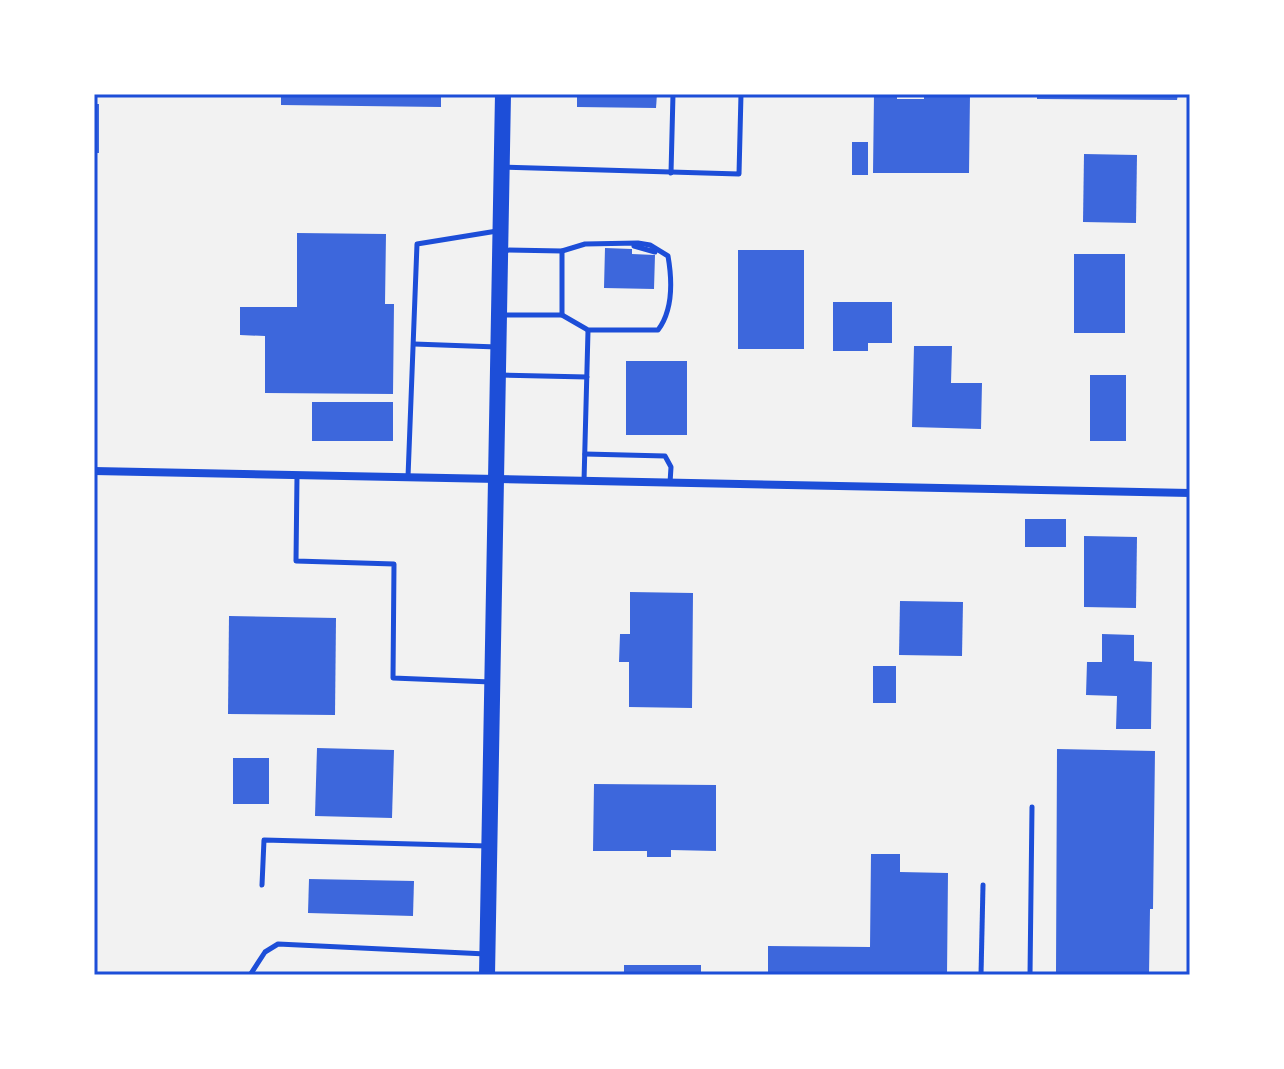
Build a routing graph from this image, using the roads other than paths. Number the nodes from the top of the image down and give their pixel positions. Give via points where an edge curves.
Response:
1 (503, 94) edge
2 (673, 94) edge
3 (741, 94) edge
4 (502, 167) junction
5 (671, 173) junction
6 (501, 230) junction
7 (500, 250) junction
8 (562, 251) junction
9 (499, 315) junction
10 (562, 315) junction
11 (588, 330) junction
12 (414, 344) junction
13 (499, 347) junction
14 (498, 375) junction
15 (587, 377) junction
16 (585, 454) junction
17 (94, 471) edge
18 (297, 476) junction
19 (408, 478) junction
20 (496, 480) junction
21 (584, 482) junction
22 (670, 483) junction
23 (1190, 493) edge
24 (492, 682) junction
25 (1032, 807) dead end
26 (489, 846) junction
27 (262, 885) dead end
28 (983, 885) dead end
29 (487, 954) junction
30 (250, 975) edge
31 (487, 975) edge
32 (981, 975) edge
33 (1030, 975) edge

1 - 4 main road
2 - 5 lane
3 - 5 lane via 739,174
4 - 5 lane
4 - 6 main road
6 - 7 main road
6 - 12 lane via 417,244
7 - 8 lane
7 - 9 main road
8 - 10 lane
8 - 11 lane via 585,244 638,243 668,256 667,318 658,330
9 - 10 lane
9 - 13 main road
10 - 11 lane
11 - 15 lane
12 - 13 lane
12 - 19 lane
13 - 14 main road
14 - 15 lane
14 - 20 main road
15 - 16 lane
16 - 21 lane
16 - 22 lane via 665,456
17 - 18 street
18 - 19 street
18 - 24 lane via 296,561 394,564 393,678
19 - 20 street
20 - 21 street
20 - 24 main road
21 - 22 street
22 - 23 street
24 - 26 main road
25 - 33 lane
26 - 27 lane via 264,840
26 - 29 main road
28 - 32 lane
29 - 30 lane via 278,944 265,952
29 - 31 main road

